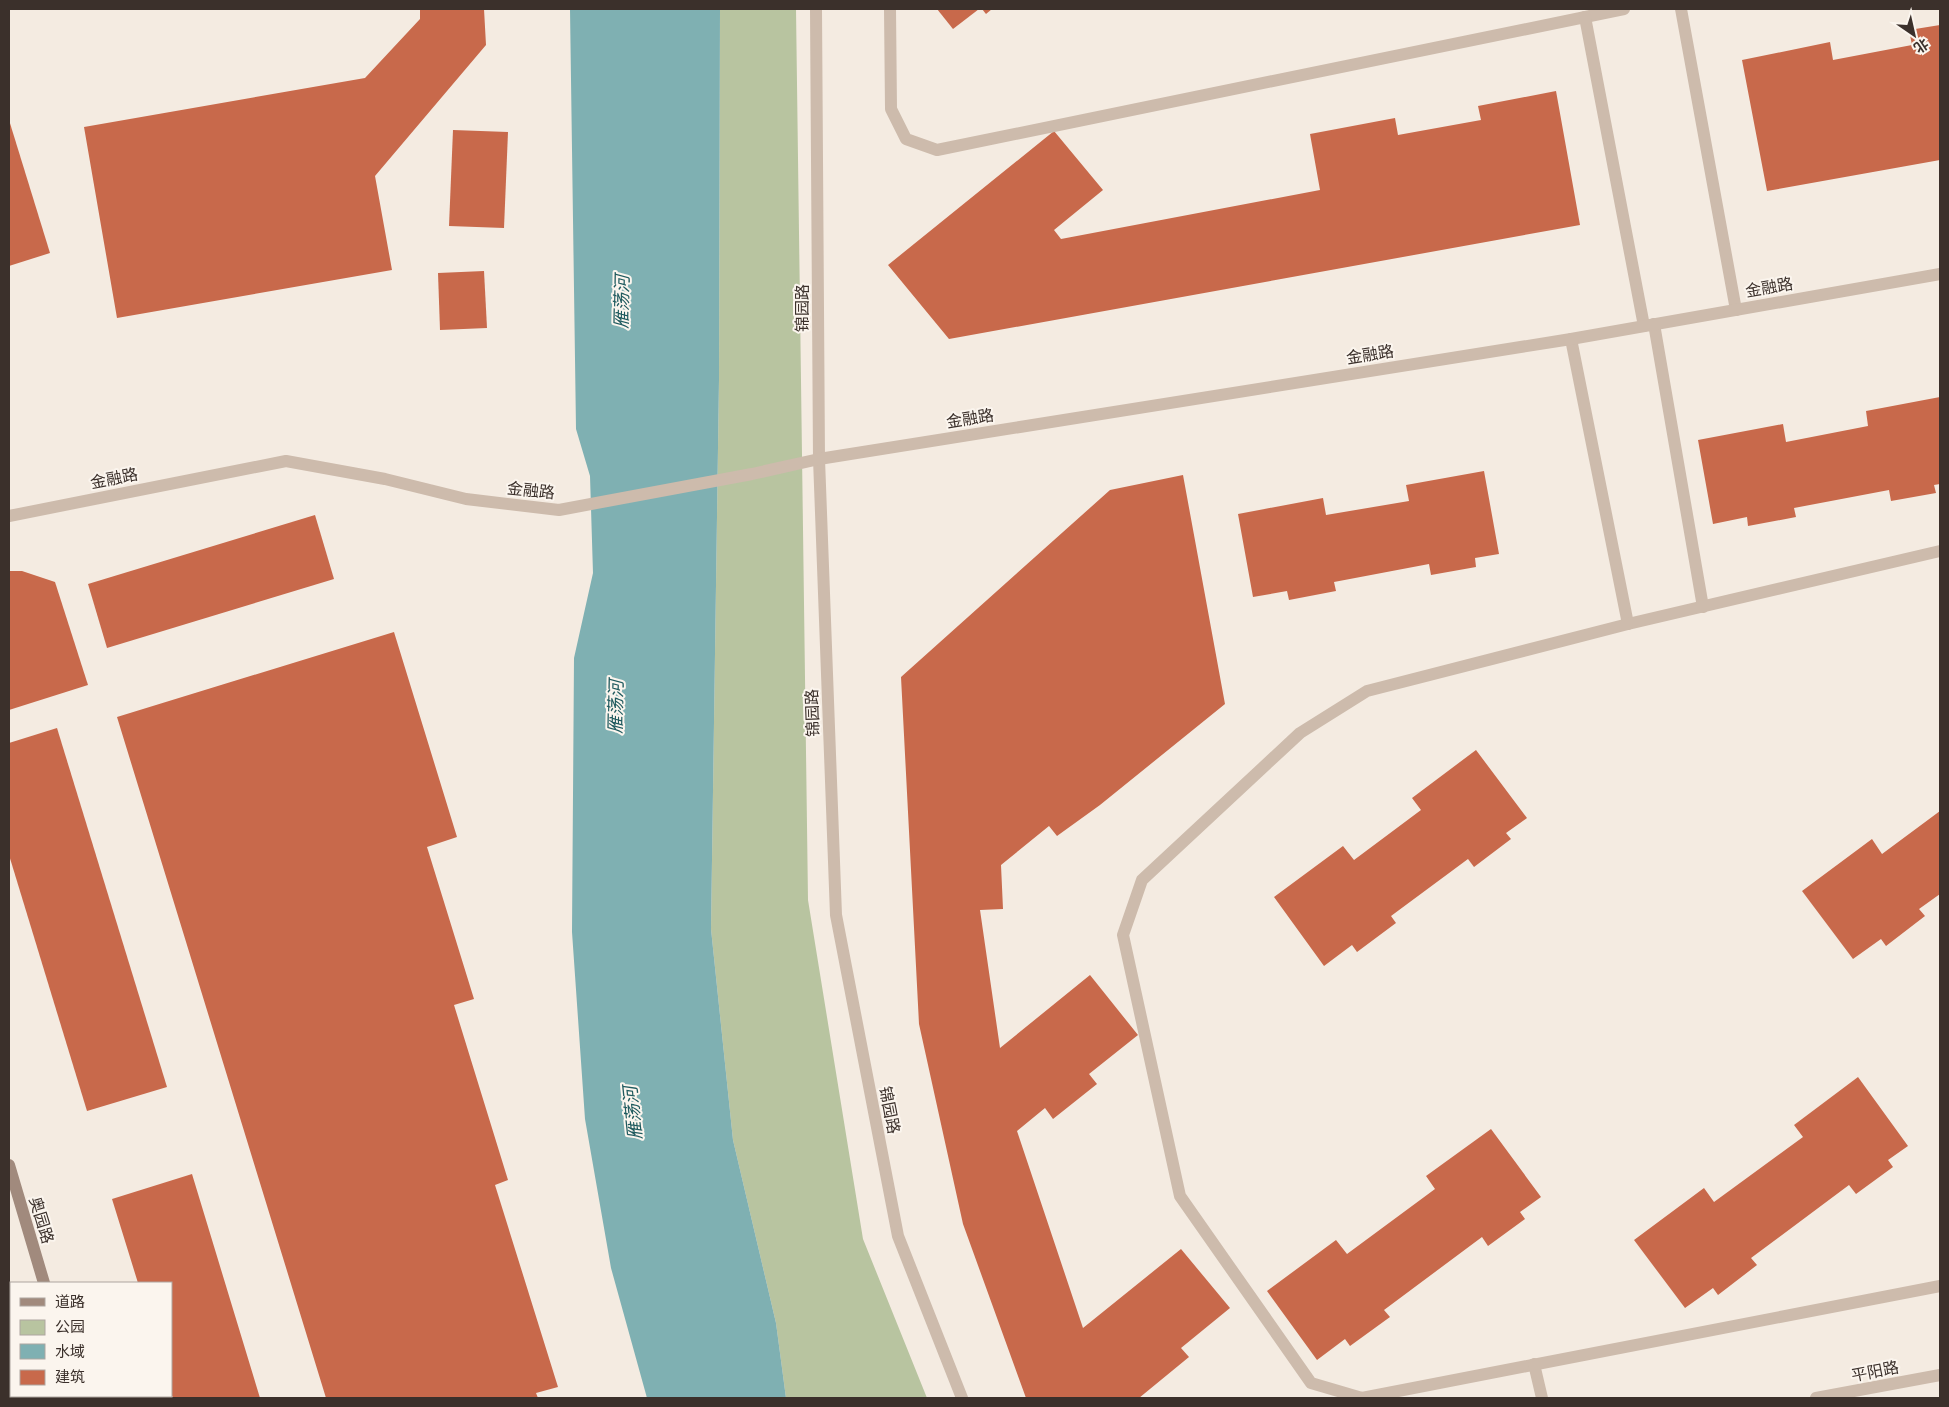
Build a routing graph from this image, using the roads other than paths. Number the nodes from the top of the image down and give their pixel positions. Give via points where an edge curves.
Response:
1 (816, 9) edge
2 (890, 9) edge
3 (1624, 9) edge
4 (1681, 9) edge
5 (1585, 17) junction
6 (1940, 274) edge
7 (1736, 310) junction
8 (1649, 325) junction
9 (1571, 339) junction
10 (819, 459) junction
11 (9, 516) edge
12 (1940, 551) edge
13 (1703, 606) junction
14 (1628, 624) junction
15 (9, 1165) edge
16 (44, 1282) edge
17 (1940, 1286) edge
18 (1534, 1364) junction
19 (1940, 1375) edge
20 (962, 1398) edge
21 (1542, 1398) edge
22 (1816, 1398) edge

1 - 10 street, 锦园路
2 - 5 street via 891,109 906,139 938,150
3 - 5 street
4 - 7 street
5 - 8 street
6 - 7 street, 金融路
7 - 8 street, 金融路
8 - 9 street, 金融路
8 - 13 street
9 - 10 street, 金融路
9 - 14 street
10 - 11 street, 金融路 via 559,510 466,499 385,478 286,460
10 - 20 street, 锦园路 via 836,915 898,1236
12 - 13 street
13 - 14 street
14 - 18 street via 1367,691 1300,733 1142,880 1122,935 1180,1196 1312,1384 1362,1398
15 - 16 street, 奥园路
17 - 18 street
18 - 21 street
19 - 22 street, 平阳路

